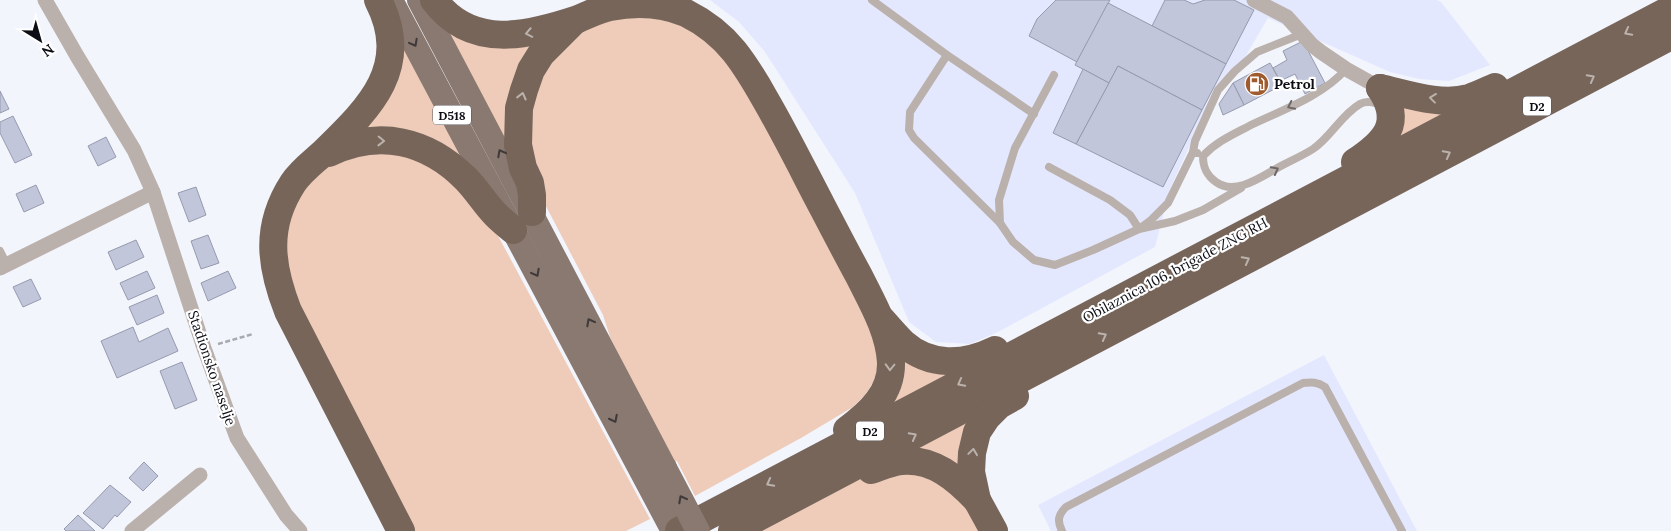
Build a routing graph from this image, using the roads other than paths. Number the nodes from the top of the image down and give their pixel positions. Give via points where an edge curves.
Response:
1 (45, 0) edge
2 (378, 0) edge
3 (391, 0) edge
4 (420, 0) edge
5 (434, 0) edge
6 (872, 0) edge
7 (1254, 0) edge
8 (1671, 9) edge
9 (576, 19) junction
10 (1302, 34) junction
11 (1671, 36) edge
12 (947, 54) junction
13 (1563, 66) junction
14 (1346, 69) junction
15 (1054, 75) dead end
16 (1380, 88) junction
17 (1391, 112) junction
18 (1034, 114) junction
19 (1194, 152) junction
20 (1203, 156) junction
21 (318, 158) junction
22 (1049, 167) dead end
23 (1249, 183) junction
24 (153, 192) junction
25 (1299, 205) junction
26 (522, 221) junction
27 (1000, 223) junction
28 (1139, 229) junction
29 (0, 251) edge
30 (3, 267) edge
31 (881, 319) junction
32 (1055, 347) junction
33 (655, 473) junction
34 (816, 473) junction
35 (200, 475) dead end
36 (977, 500) junction
37 (132, 531) edge
38 (300, 531) edge
39 (401, 531) edge
40 (673, 531) edge
41 (679, 531) edge
42 (698, 531) edge
43 (732, 531) edge
44 (994, 531) edge
45 (1062, 531) edge
46 (1402, 531) edge

1 - 24 street, Stadionsko naselje via 134,150
2 - 21 highway via 388,21 390,39 386,73 367,108
3 -> 26 main road, D518
26 -> 4 main road, D518
9 -> 5 highway via 531,33 490,34 454,20
6 - 12 lane
7 - 10 street via 1287,17
8 -> 13 highway, Obilaznica 106. brigade ZNG RH / D2
26 -> 9 highway via 532,195 518,145 519,108 531,70 541,54
9 - 31 highway via 626,4 646,4 685,13 719,36 746,66 777,119
10 - 14 street
10 - 19 lane via 1257,52 1235,71 1218,90 1195,141
32 -> 11 highway, Obilaznica 106. brigade ZNG RH / D2
12 - 18 lane
12 - 27 lane via 910,112 909,130
13 -> 16 highway via 1531,71 1468,98 1430,98
13 - 25 highway, Obilaznica 106. brigade ZNG RH / D2
14 - 16 street
14 -> 20 lane via 1298,103 1226,137
15 - 18 lane
16 - 17 highway
23 -> 17 lane via 1314,149 1362,103 1372,102
17 - 25 highway via 1386,136 1374,148 1328,178
18 - 27 lane via 1015,148 999,200
19 - 20 lane
19 - 28 lane via 1168,204
20 - 23 lane via 1210,178 1221,186 1234,188
21 -> 26 highway via 366,140 412,145 444,160 465,178 495,214
21 - 39 highway via 294,182 284,199 276,220 272,256 292,319
22 - 28 lane via 1110,200 1130,215
23 - 28 lane via 1203,210 1175,221
24 - 30 street
24 - 38 street, Stadionsko naselje via 237,438 286,515
25 - 32 highway, Obilaznica 106. brigade ZNG RH / D2
26 - 33 main road, D518
27 - 28 lane via 1012,242 1034,260 1055,265
29 - 30 lane
32 -> 31 highway via 1022,341 971,360 935,360 904,344
31 -> 34 highway via 891,364 888,383 868,415 829,443
32 - 34 highway, Obilaznica 106. brigade ZNG RH / D2
36 -> 32 highway via 971,472 976,432 999,405 1045,376
33 - 40 main road, D518
42 -> 33 main road, D518, bridge
34 - 36 highway via 851,476 900,461 920,462 946,472
34 -> 41 highway, Obilaznica 106. brigade ZNG RH / D2
34 - 43 highway, Obilaznica 106. brigade ZNG RH / D2
35 - 37 street
36 - 44 highway
45 - 46 lane via 1058,521 1066,507 1304,383 1313,382 1325,387

